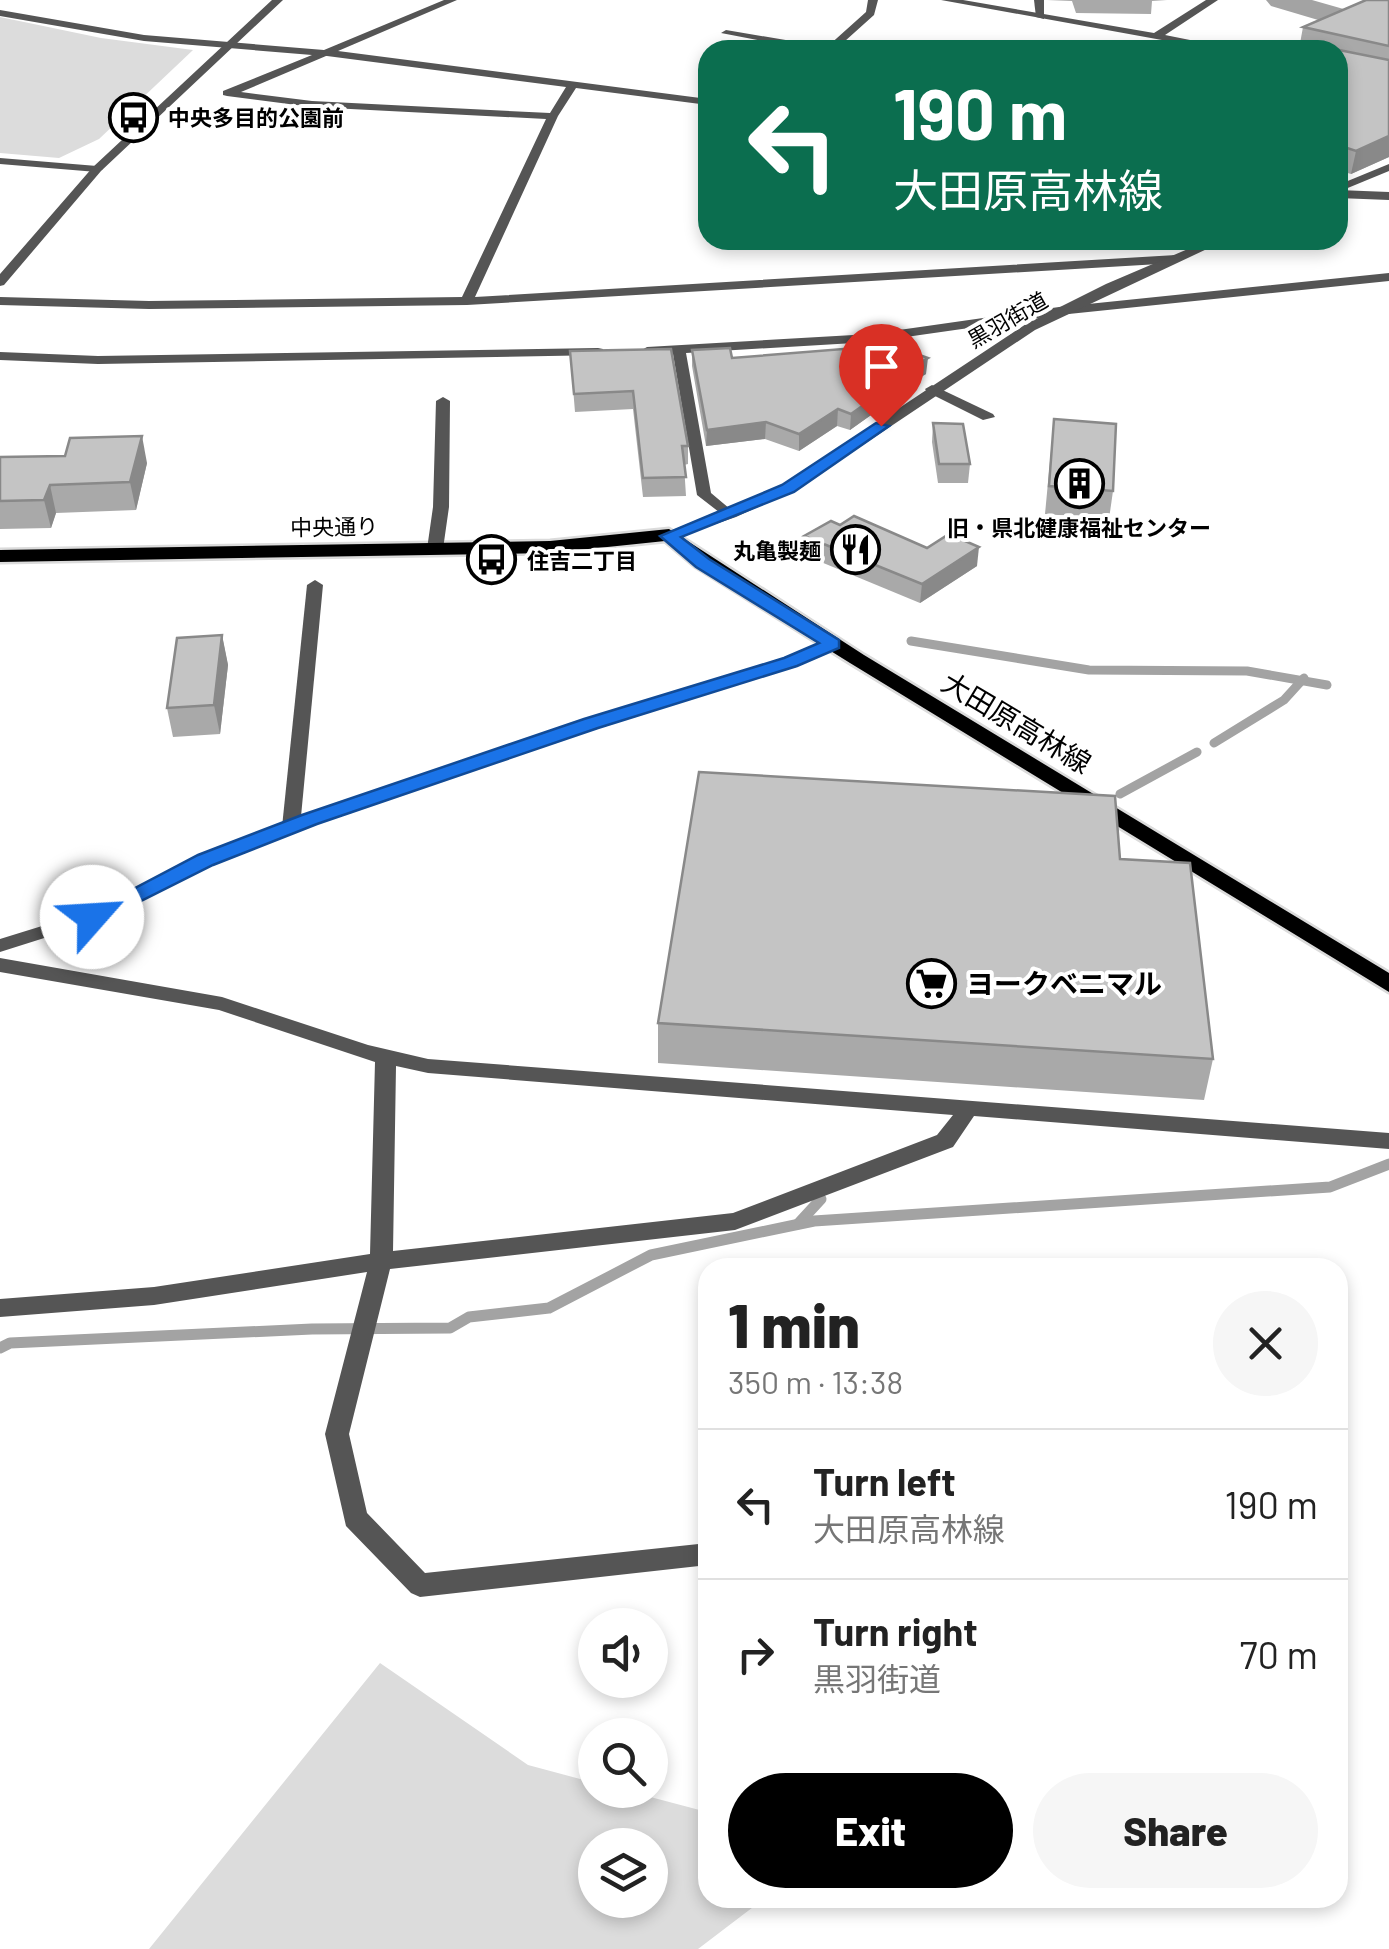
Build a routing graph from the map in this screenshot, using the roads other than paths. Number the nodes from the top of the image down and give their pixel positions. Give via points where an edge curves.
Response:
1 (278, 0) edge
2 (452, 0) edge
3 (873, 0) edge
4 (946, 0) edge
5 (1039, 0) edge
6 (1213, 0) edge
7 (0, 13) edge
8 (1041, 16) junction
9 (726, 32) dead end
10 (1156, 36) junction
11 (771, 40) edge
12 (840, 40) edge
13 (1179, 40) edge
14 (229, 46) junction
15 (327, 54) junction
16 (574, 83) junction
17 (698, 101) edge
18 (553, 116) junction
19 (0, 161) edge
20 (1389, 167) edge
21 (98, 169) junction
22 (1348, 187) edge
23 (1348, 193) edge
24 (1389, 196) edge
25 (1197, 250) edge
26 (1176, 259) junction
27 (1389, 277) edge
28 (0, 282) edge
29 (0, 300) edge
30 (467, 302) junction
31 (1059, 311) junction
32 (679, 350) junction
33 (621, 352) edge
34 (640, 352) edge
35 (0, 356) edge
36 (932, 389) junction
37 (443, 401) dead end
38 (988, 418) dead end
39 (728, 514) junction
40 (669, 536) junction
41 (435, 549) junction
42 (0, 557) edge
43 (315, 585) dead end
44 (833, 644) junction
45 (291, 827) junction
46 (0, 946) edge
47 (0, 965) edge
48 (1389, 984) edge
49 (386, 1057) junction
50 (969, 1108) junction
51 (1389, 1141) edge
52 (381, 1262) junction
53 (0, 1308) edge
54 (698, 1555) edge

1 - 14 street
2 - 15 street
3 - 12 street via 872,13
4 - 8 street
5 - 8 street
6 - 10 street
7 - 14 street via 122,36
8 - 10 street
9 - 11 street
10 - 13 street
14 - 15 street
14 - 21 street
15 - 16 street
15 - 18 street via 227,94
16 - 17 street
16 - 18 street
18 - 30 street
19 - 21 street
20 - 22 street
21 - 28 street
23 - 24 street
25 - 26 street, 黒羽街道
26 - 30 street
26 - 31 street, 黒羽街道
27 - 31 street
29 - 30 street
31 - 32 street via 871,338
31 - 36 street, 黒羽街道
32 - 34 street
32 - 39 street via 704,495
33 - 35 street
36 - 38 street
36 - 39 street, 黒羽街道 via 831,464
37 - 41 street
39 - 40 street, 黒羽街道
40 - 41 main road, 中央通り
40 - 44 main road, 大田原高林線
41 - 42 main road, 中央通り
43 - 45 street
44 - 45 street
44 - 48 main road, 大田原高林線
45 - 46 street via 205,860 92,917
47 - 49 street via 222,1004
49 - 50 street via 428,1066
49 - 52 street
50 - 51 street
50 - 52 street via 945,1141 734,1221
52 - 53 street via 154,1296
52 - 54 street via 337,1434 355,1518 420,1586

